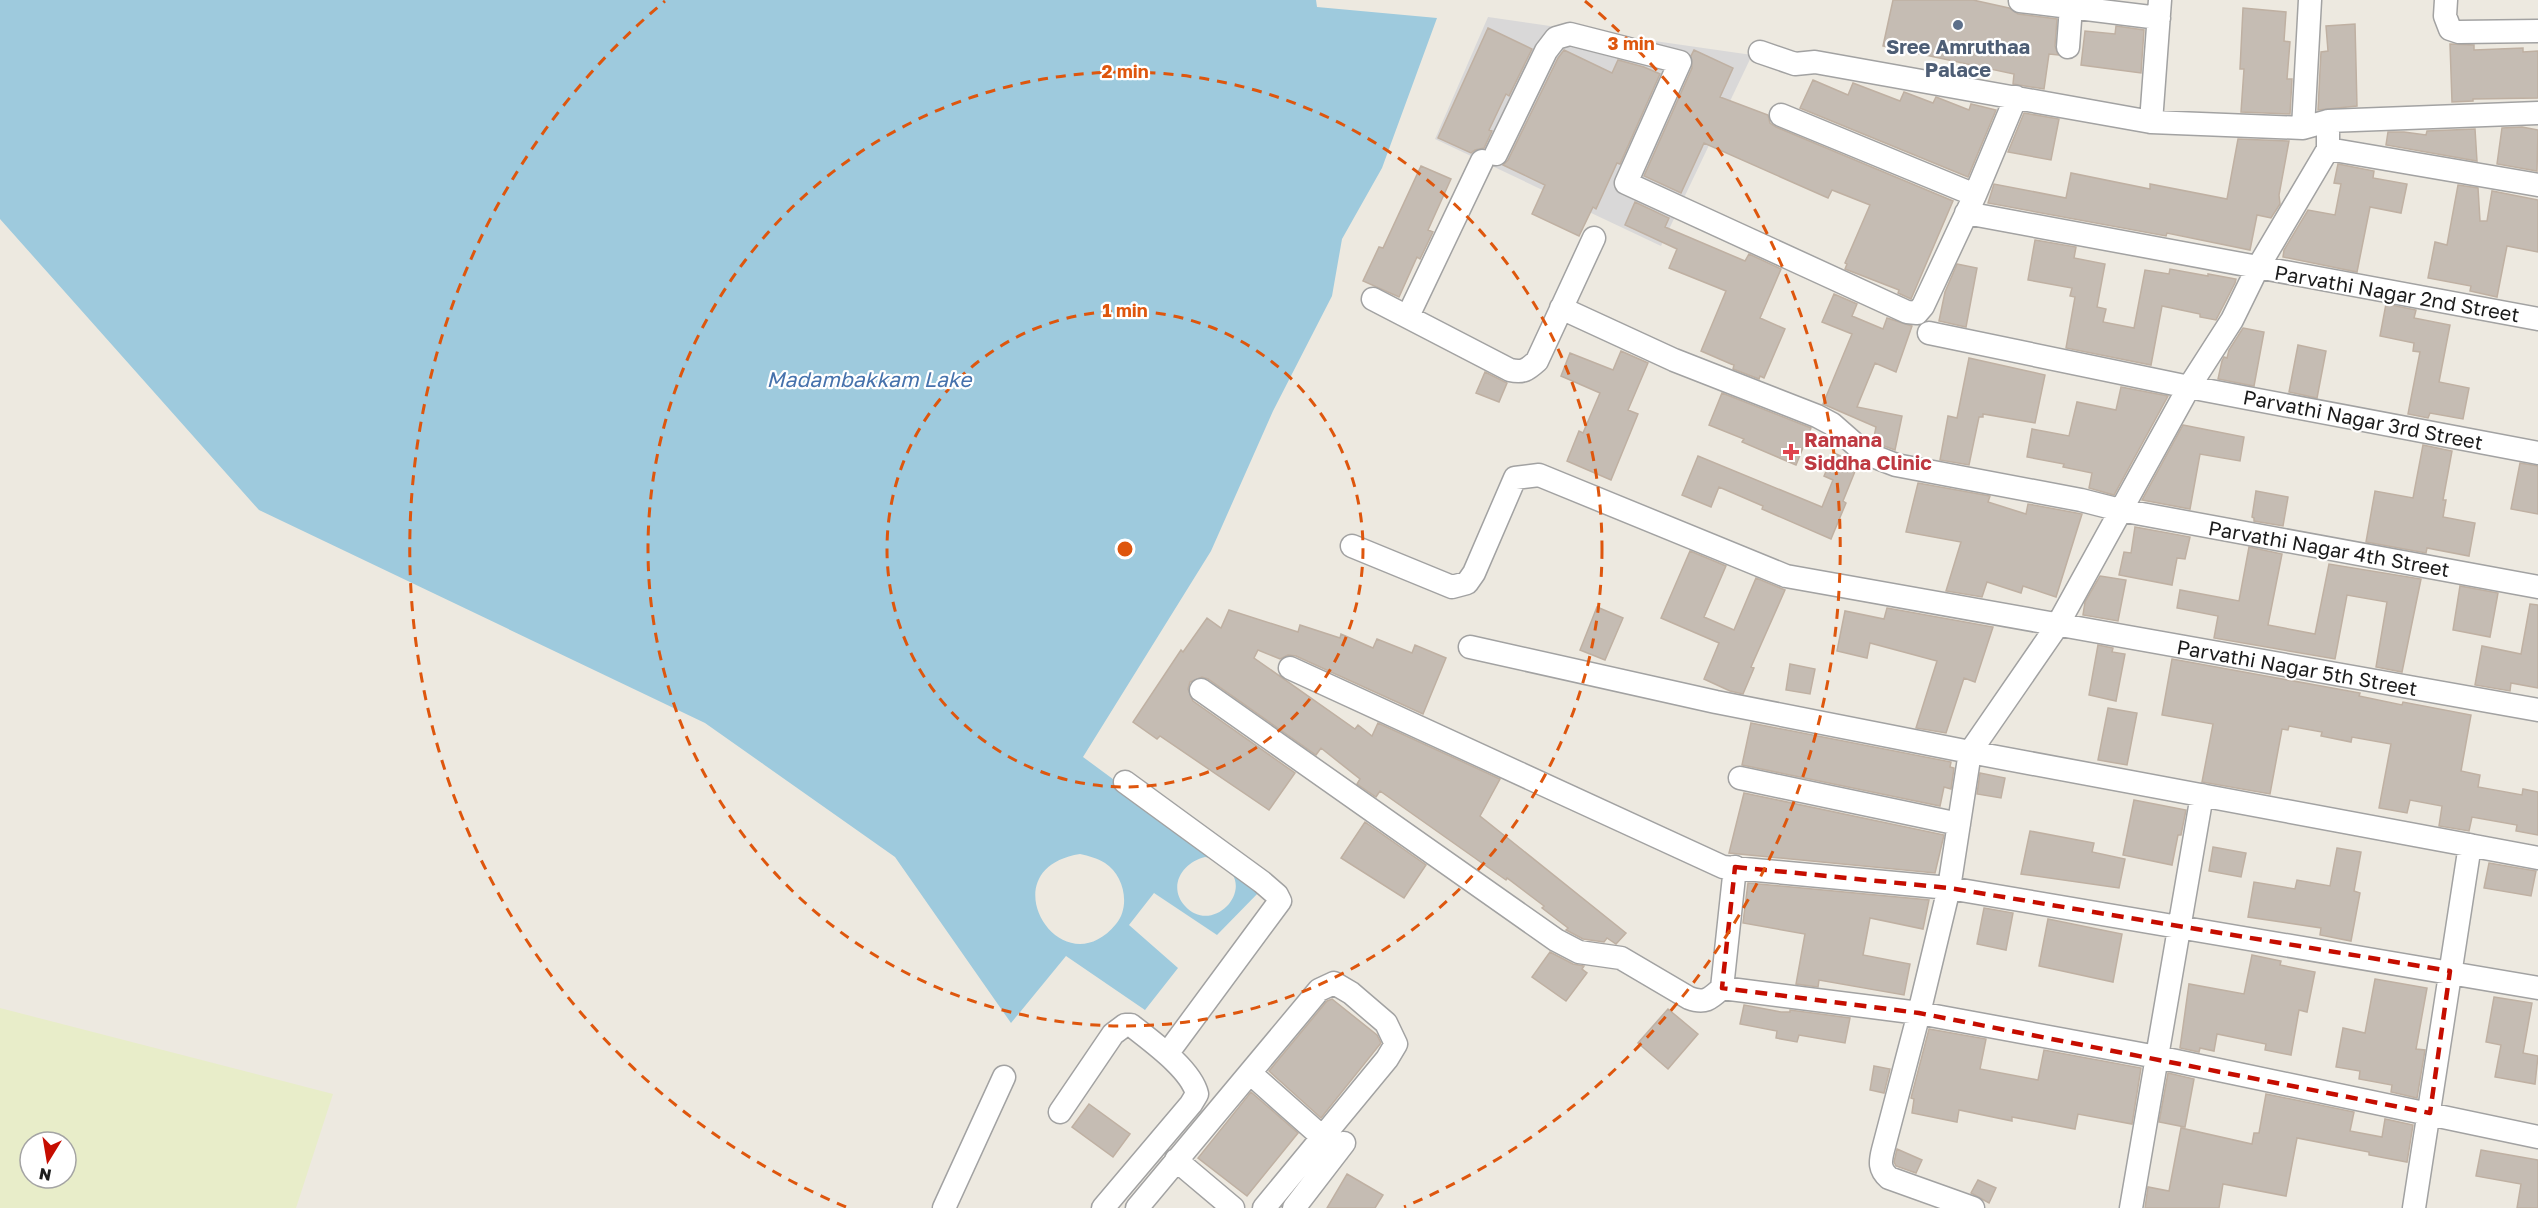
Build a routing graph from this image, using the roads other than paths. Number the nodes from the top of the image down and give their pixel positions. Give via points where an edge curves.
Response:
1 (2310, 0) edge
2 (2446, 0) edge
3 (2020, 1) edge
4 (2071, 7) junction
5 (2159, 9) edge
6 (2538, 31) edge
7 (2068, 47) dead end
8 (1760, 52) dead end
9 (2016, 97) junction
10 (2538, 113) edge
11 (1781, 115) dead end
12 (2328, 121) junction
13 (2151, 122) junction
14 (2303, 128) junction
15 (2328, 149) junction
16 (2538, 185) edge
17 (1971, 204) junction
18 (1594, 238) dead end
19 (2257, 269) junction
20 (1373, 299) dead end
21 (1561, 308) junction
22 (1408, 316) junction
23 (2538, 319) edge
24 (1929, 333) dead end
25 (2189, 387) junction
26 (2538, 453) edge
27 (2120, 510) junction
28 (1352, 546) dead end
29 (2538, 587) edge
30 (2056, 626) junction
31 (1470, 647) dead end
32 (1290, 668) dead end
33 (1201, 690) dead end
34 (2538, 710) edge
35 (1970, 752) junction
36 (1740, 778) dead end
37 (1125, 782) dead end
38 (2202, 795) junction
39 (1959, 824) junction
40 (2470, 845) junction
41 (2538, 858) edge
42 (1734, 867) junction
43 (1949, 888) junction
44 (2179, 927) junction
45 (2450, 971) junction
46 (1722, 988) junction
47 (2538, 988) edge
48 (1918, 1013) junction
49 (1167, 1054) junction
50 (2157, 1057) junction
51 (1250, 1073) junction
52 (1004, 1077) dead end
53 (1060, 1112) dead end
54 (2430, 1113) junction
55 (2538, 1137) edge
56 (1335, 1144) junction
57 (1176, 1160) junction
58 (944, 1208) edge
59 (1103, 1208) edge
60 (1137, 1208) edge
61 (1233, 1208) edge
62 (1264, 1208) edge
63 (1294, 1208) edge
64 (1973, 1208) edge
65 (2131, 1208) edge
66 (2414, 1208) edge

1 - 14 street
2 - 6 street via 2445,16 2450,29
3 - 4 street
4 - 5 street
4 - 7 street
5 - 13 street
8 - 9 street via 1795,64 1815,62
9 - 13 street
9 - 17 street
10 - 12 street
11 - 17 street, Parvathi Nagar 2nd Street
12 - 14 street
12 - 15 street
13 - 14 street
15 - 16 street
15 - 19 street
17 - 19 street, Parvathi Nagar 2nd Street
17 - 22 street via 1923,306 1917,313 1907,312 1626,183 1680,62 1570,34 1556,38 1546,51
18 - 21 street
19 - 23 street, Parvathi Nagar 2nd Street
19 - 25 street via 2232,320
20 - 22 street
21 - 22 street via 1537,361 1520,372
21 - 27 street, Parvathi Nagar 4th Street via 1674,360 1817,416 1865,453 1896,465
24 - 25 street, Parvathi Nagar 3rd Street
25 - 26 street, Parvathi Nagar 3rd Street
25 - 27 street
27 - 29 street, Parvathi Nagar 4th Street
27 - 30 street
28 - 30 street, Parvathi Nagar 5th Street via 1452,586 1467,583 1515,478 1539,475 1786,576
30 - 34 street, Parvathi Nagar 5th Street
30 - 35 street
31 - 35 street via 1716,702
32 - 42 street via 1723,867
33 - 46 street via 1556,940 1579,952 1621,958 1702,1002
35 - 38 street
35 - 39 street
36 - 39 street
37 - 49 street via 1262,882 1280,900
38 - 40 street
38 - 44 street
39 - 43 street
40 - 41 street
40 - 45 street
42 - 43 street
42 - 46 street
43 - 44 street
43 - 48 street
44 - 45 street
44 - 50 street
45 - 47 street
45 - 54 street
46 - 48 street
48 - 50 street
48 - 64 street via 1880,1162 1882,1171 1889,1178
49 - 53 street via 1125,1024 1113,1034
49 - 59 street via 1195,1084 1197,1094
50 - 54 street
50 - 65 street
51 - 56 street
51 - 56 street via 1319,990 1334,983 1351,993 1386,1023 1396,1044
51 - 57 street
52 - 58 street
54 - 55 street
54 - 66 street
56 - 62 street
56 - 63 street
57 - 60 street
57 - 61 street

